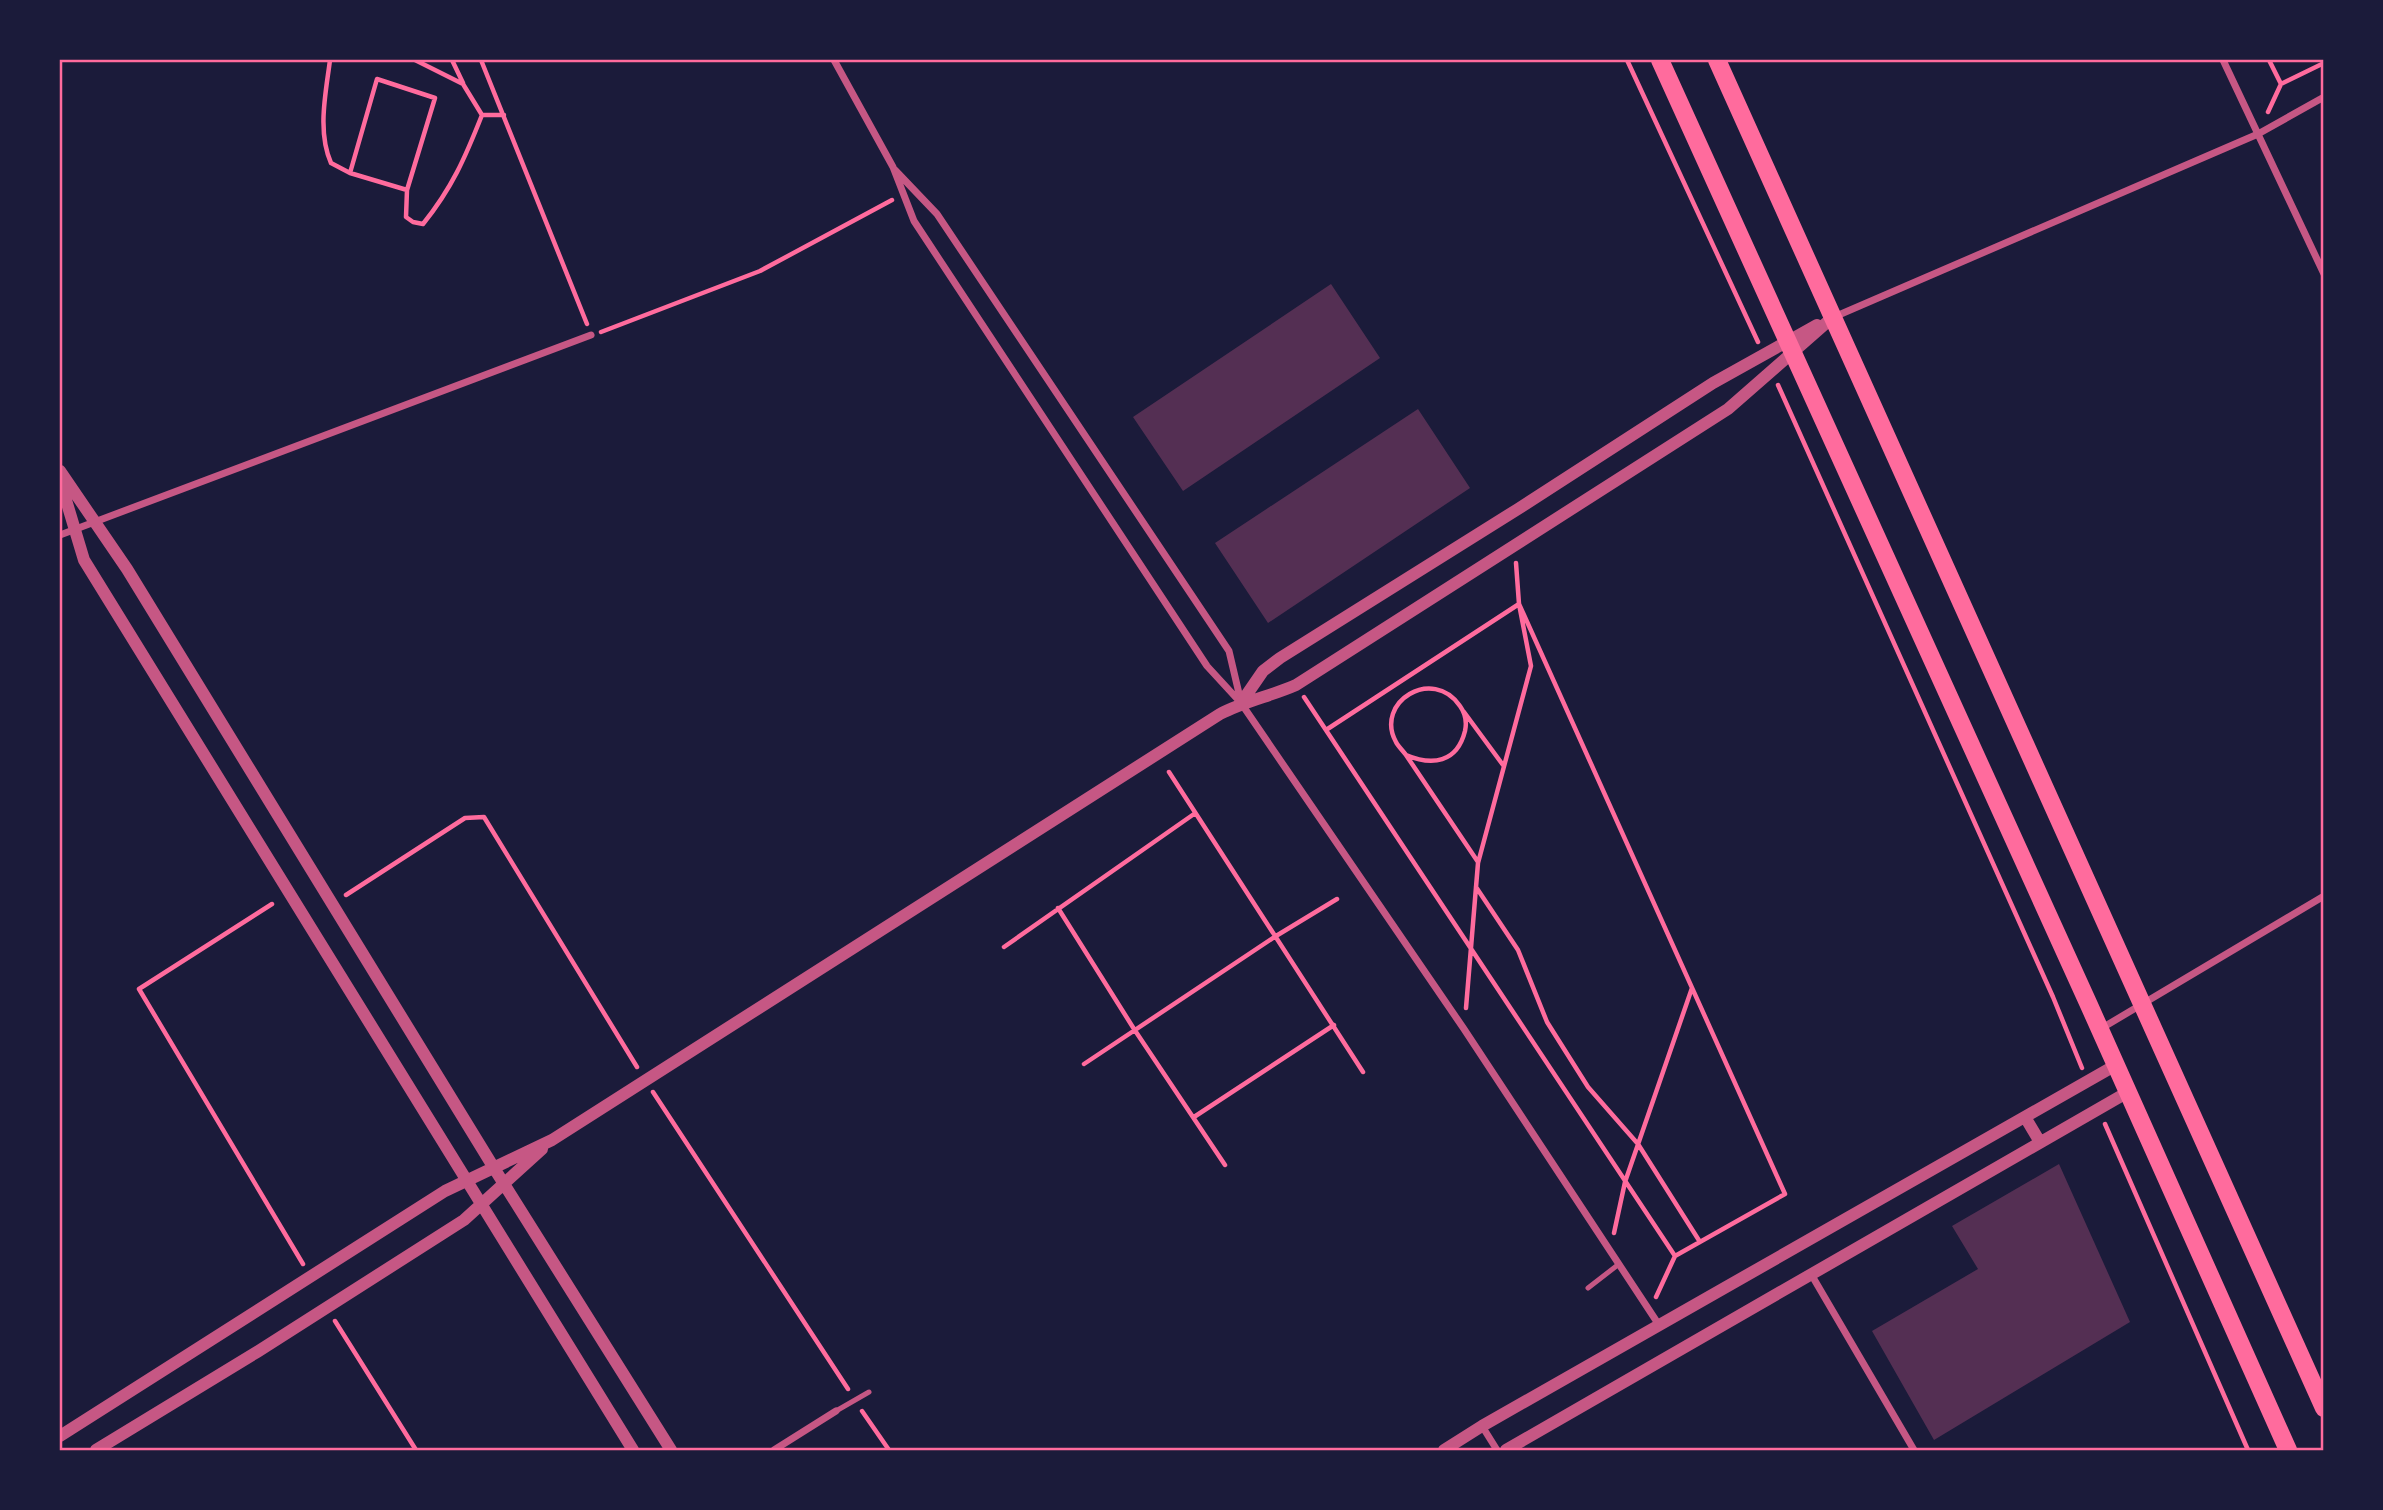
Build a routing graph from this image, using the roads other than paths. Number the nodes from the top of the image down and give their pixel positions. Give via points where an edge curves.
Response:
1 (834, 60) edge
2 (1660, 60) edge
3 (1717, 60) edge
4 (2223, 60) edge
5 (2323, 97) edge
6 (2258, 134) junction
7 (893, 167) junction
8 (2323, 274) edge
9 (1833, 317) junction
10 (591, 335) road end
11 (1792, 346) junction
12 (60, 471) edge
13 (60, 480) edge
14 (95, 522) junction
15 (74, 530) junction
16 (60, 535) edge
17 (1241, 703) junction
18 (2323, 896) edge
19 (2142, 1005) junction
20 (2100, 1029) junction
21 (2116, 1065) junction
22 (2128, 1092) junction
23 (2025, 1117) junction
24 (552, 1140) junction
25 (2040, 1142) junction
26 (494, 1168) junction
27 (465, 1181) junction
28 (504, 1184) junction
29 (480, 1206) junction
30 (1619, 1264) junction
31 (1811, 1274) junction
32 (1588, 1288) dead end
33 (1659, 1325) junction
34 (869, 1391) dead end
35 (2323, 1408) edge
36 (836, 1411) joint
37 (1482, 1426) junction
38 (60, 1436) edge
39 (96, 1451) edge
40 (633, 1451) edge
41 (671, 1451) edge
42 (774, 1451) edge
43 (1444, 1451) edge
44 (1497, 1451) edge
45 (1506, 1451) edge
46 (1914, 1451) edge
47 (2288, 1451) edge

1 - 7 street
2 - 11 main road
3 - 9 main road
4 - 6 street
5 - 6 street
6 - 8 street
6 - 9 street
7 - 17 street via 914,221 1207,666
7 - 17 street via 937,214 1229,651
9 - 11 street
9 - 19 main road
10 - 14 street
11 - 17 street via 1713,383 1280,658 1263,671
11 - 17 street via 1728,409 1296,685
11 - 20 main road
12 - 14 street
13 - 15 street
14 - 15 street
14 - 26 street
15 - 16 street
15 - 27 street via 83,561
17 - 24 street
17 - 30 street
18 - 19 street
19 - 20 street
19 - 35 main road
20 - 21 main road
21 - 22 main road
21 - 23 street
22 - 25 street
22 - 47 main road
23 - 25 street
23 - 33 street
24 - 26 street
24 - 28 street
25 - 31 street
26 - 27 street
26 - 28 street
27 - 29 street
27 - 38 street
28 - 29 street
28 - 41 street
29 - 39 street via 327,1308
29 - 40 street
30 - 32 lane
30 - 33 street
31 - 45 street
31 - 46 street
33 - 37 street
34 - 36 lane
36 - 42 street
37 - 43 street
37 - 44 street

